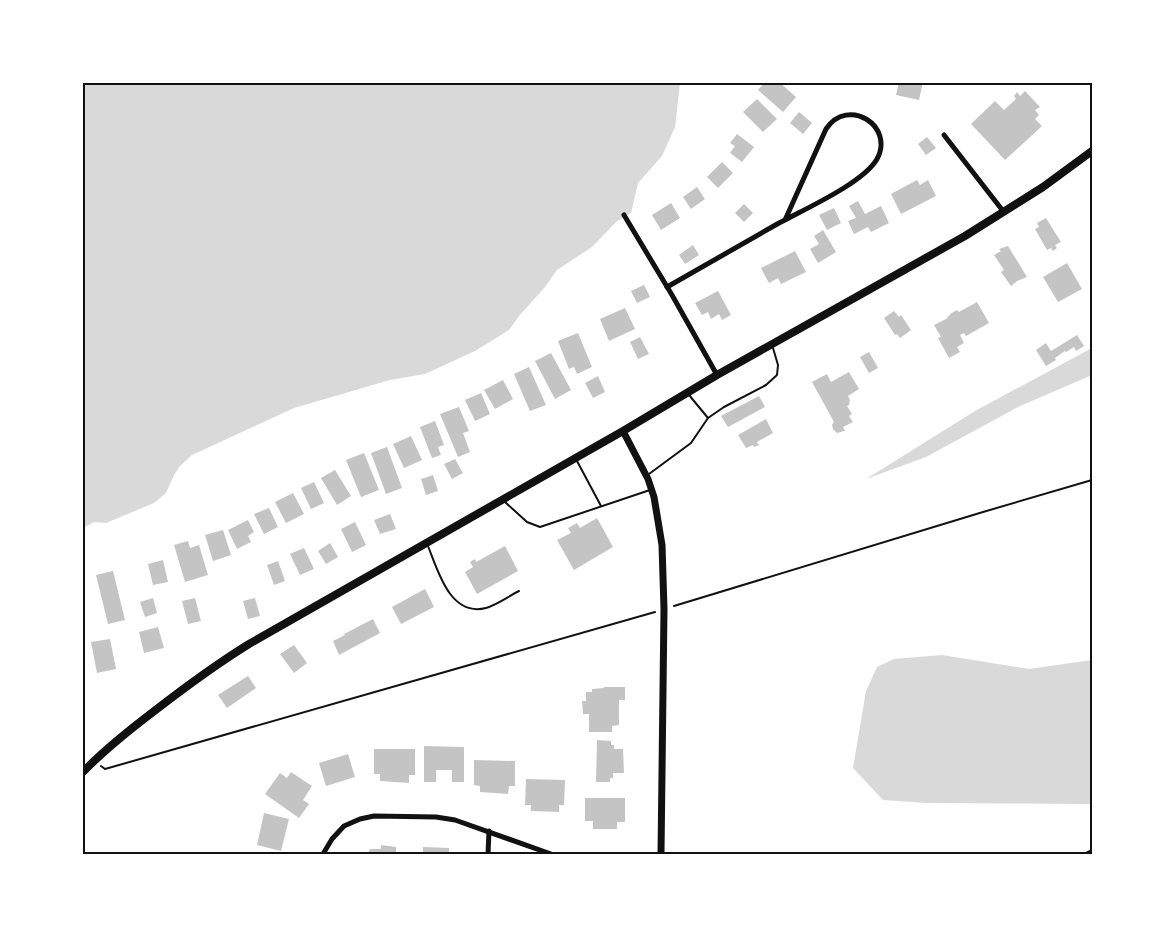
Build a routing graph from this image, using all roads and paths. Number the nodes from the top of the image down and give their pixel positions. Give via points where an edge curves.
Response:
1 (944, 135) dead end
2 (1092, 151) edge
3 (1003, 212) junction
4 (624, 215) dead end
5 (785, 220) junction
6 (667, 287) junction
7 (772, 344) junction
8 (717, 375) junction
9 (687, 393) junction
10 (708, 418) junction
11 (623, 431) junction
12 (575, 459) junction
13 (646, 475) junction
14 (1092, 480) edge
15 (652, 490) junction
16 (503, 500) junction
17 (601, 506) junction
18 (427, 543) junction
19 (519, 591) dead end
20 (664, 609) junction
21 (94, 761) junction
22 (82, 773) edge
23 (489, 831) junction
24 (1092, 850) edge
25 (323, 855) edge
26 (488, 855) edge
27 (551, 855) edge
28 (661, 855) edge
29 (1083, 855) edge

1 - 3 street
2 - 3 main road
3 - 7 main road
4 - 6 street
5 - 5 street via 839,191 863,175 877,159 882,145 880,134 869,120 846,114 830,123
5 - 6 street
6 - 8 street
7 - 8 main road
7 - 10 lane via 777,375
8 - 9 main road
9 - 10 lane
9 - 11 main road
10 - 13 lane via 692,443
11 - 12 main road
11 - 13 street
12 - 16 main road
12 - 17 lane
13 - 15 street
14 - 20 path
15 - 17 lane
15 - 20 street via 662,545
16 - 17 lane via 527,522 540,527
16 - 18 main road
18 - 19 lane via 450,595 460,604 473,609 487,608
18 - 21 main road via 215,665
20 - 21 path via 105,769
20 - 28 street
21 - 22 main road
23 - 25 street via 444,818 371,816 340,830
23 - 26 street
23 - 27 street
24 - 29 lane

